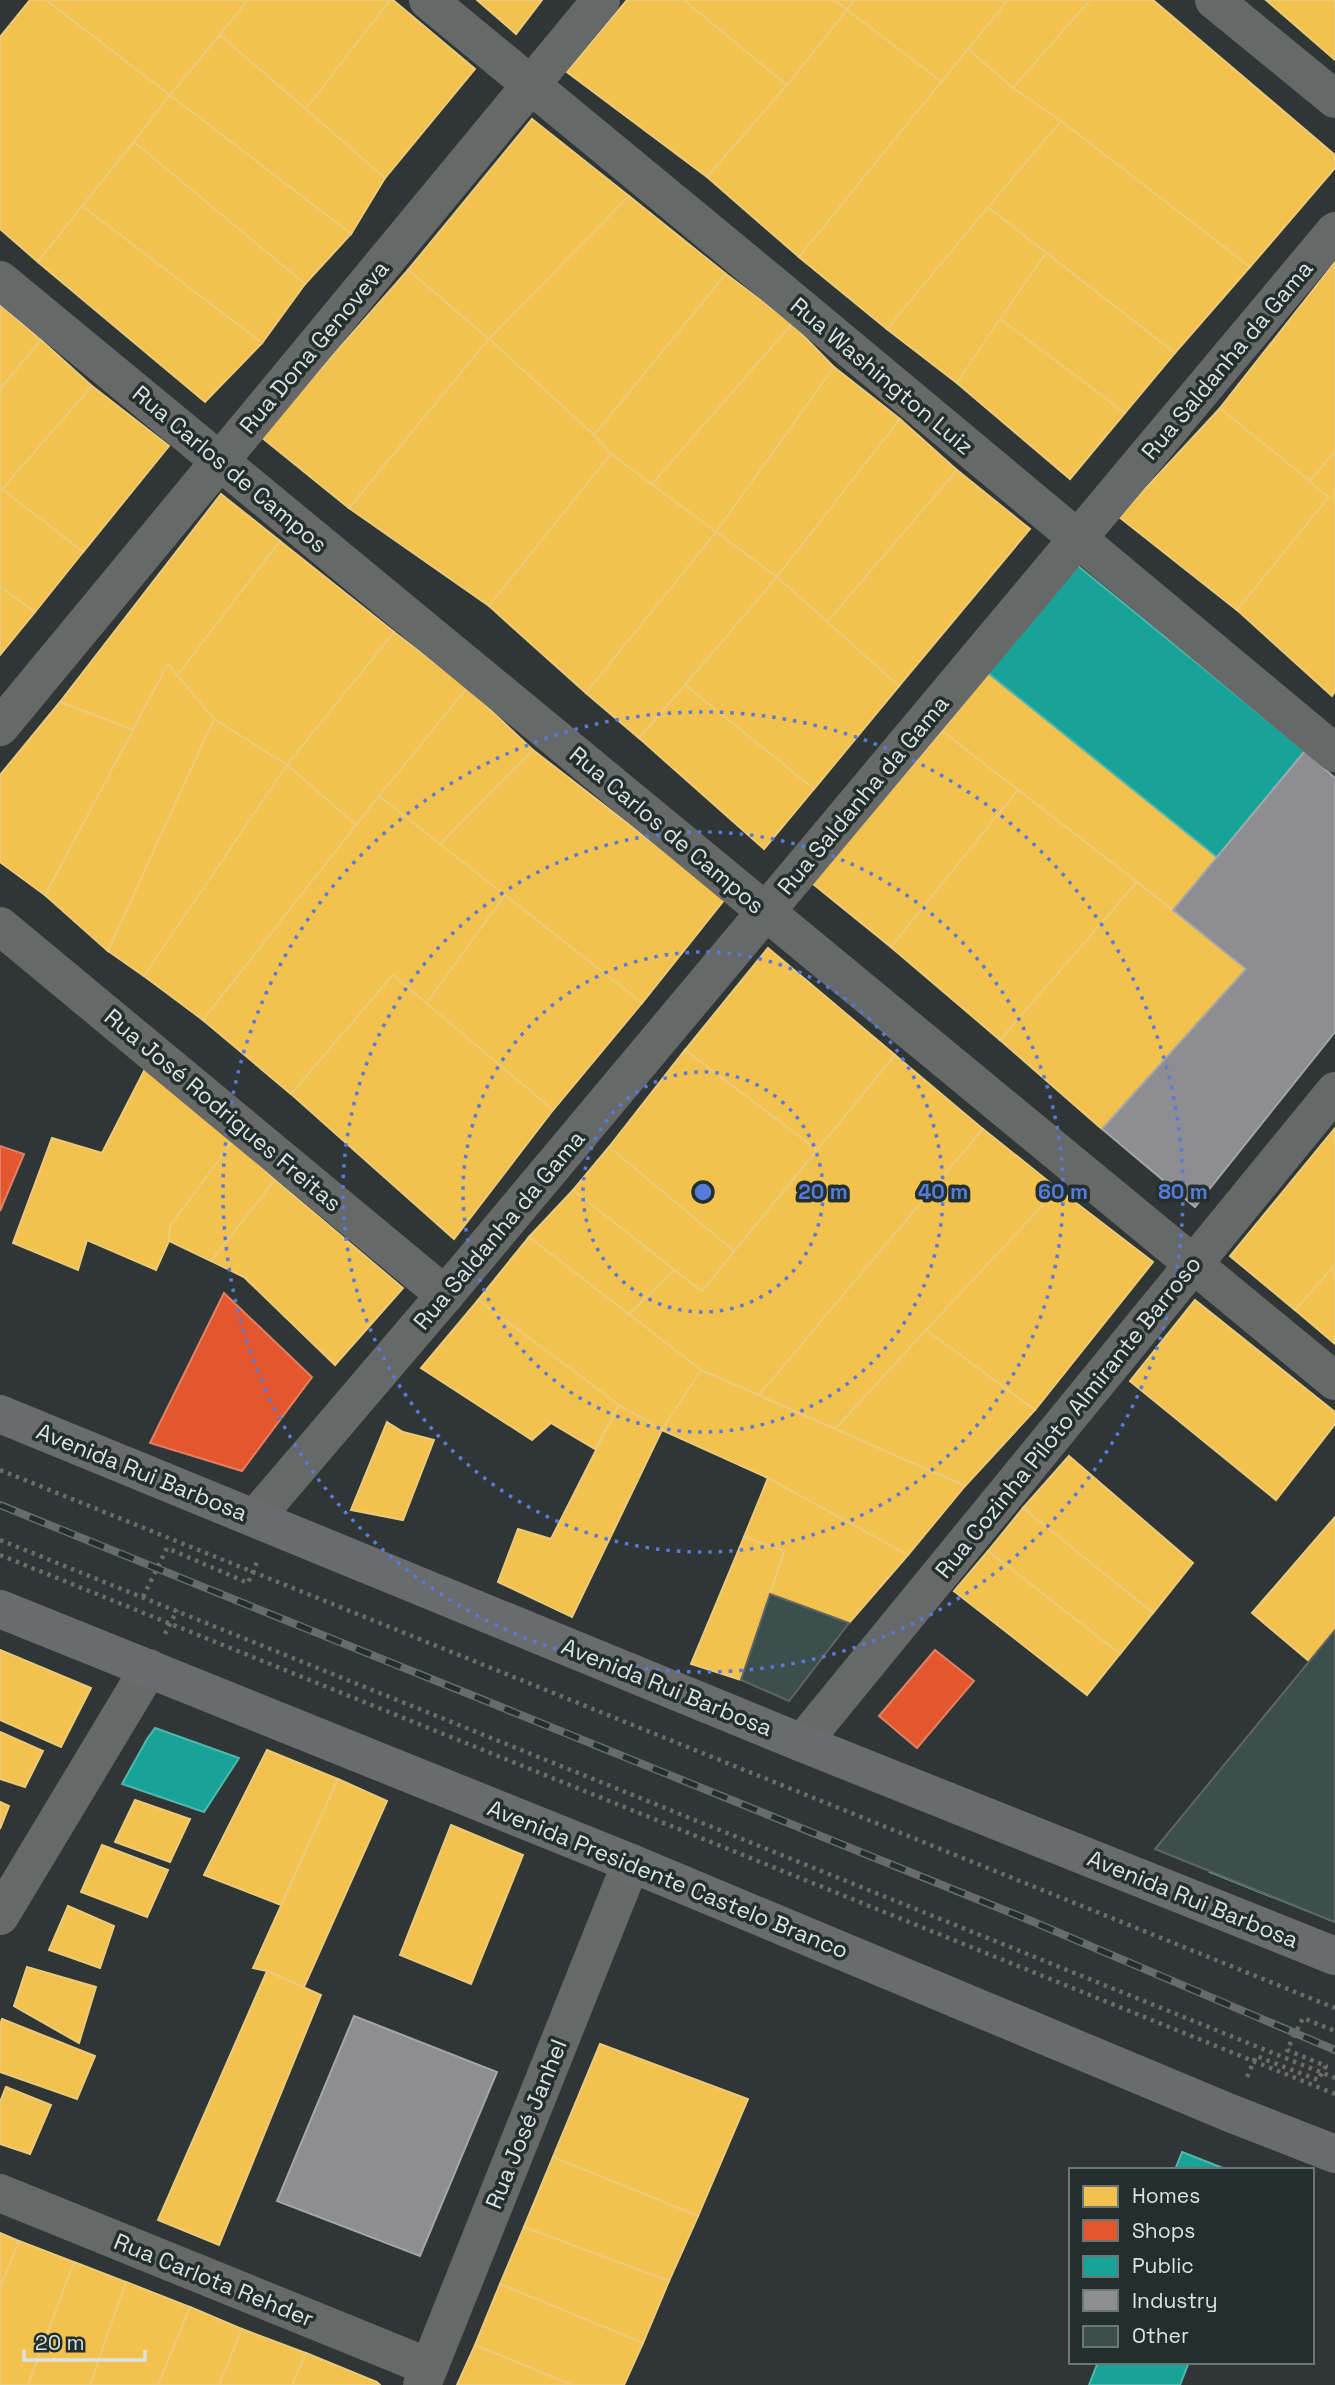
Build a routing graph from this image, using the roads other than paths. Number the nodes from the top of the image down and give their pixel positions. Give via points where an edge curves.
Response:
1 (428, 0) edge
2 (601, 0) edge
3 (1214, 0) edge
4 (531, 85) junction
5 (1335, 99) edge
6 (1335, 231) edge
7 (0, 279) edge
8 (220, 461) junction
9 (1076, 539) junction
10 (0, 727) edge
11 (1335, 754) edge
12 (765, 911) junction
13 (0, 926) edge
14 (1335, 1091) edge
15 (1193, 1264) junction
16 (445, 1295) junction
17 (1335, 1381) edge
18 (0, 1414) edge
19 (263, 1522) junction
20 (0, 1609) edge
21 (149, 1668) junction
22 (802, 1743) junction
23 (631, 1863) junction
24 (0, 1916) edge
25 (1335, 1956) edge
26 (1335, 2154) edge
27 (0, 2193) edge
28 (425, 2376) edge

1 - 4 street, Rua Washington Luiz
2 - 4 street, Rua Dona Genoveva
3 - 5 street
4 - 8 street, Rua Dona Genoveva
4 - 9 street, Rua Washington Luiz
6 - 9 street, Rua Saldanha da Gama
7 - 8 street, Rua Carlos de Campos
8 - 10 street, Rua Dona Genoveva
8 - 12 street, Rua Carlos de Campos
9 - 11 street, Rua Washington Luiz
9 - 12 street, Rua Saldanha da Gama
12 - 15 street, Rua Carlos de Campos
12 - 16 street, Rua Saldanha da Gama
13 - 16 street, Rua José Rodrigues Freitas
14 - 15 street, Rua Cozinha Piloto Almirante Barroso
15 - 17 street, Rua Carlos de Campos
15 - 22 street, Rua Cozinha Piloto Almirante Barroso
16 - 19 street, Rua Saldanha da Gama
18 - 19 main road, Avenida Rui Barbosa
19 - 22 main road, Avenida Rui Barbosa
20 - 21 main road, Avenida Presidente Castelo Branco
21 - 23 main road, Avenida Presidente Castelo Branco
21 - 24 street
22 - 25 main road, Avenida Rui Barbosa
23 - 26 main road, Avenida Presidente Castelo Branco
23 - 28 street, Rua José Janhel
27 - 28 street, Rua Carlota Rehder

